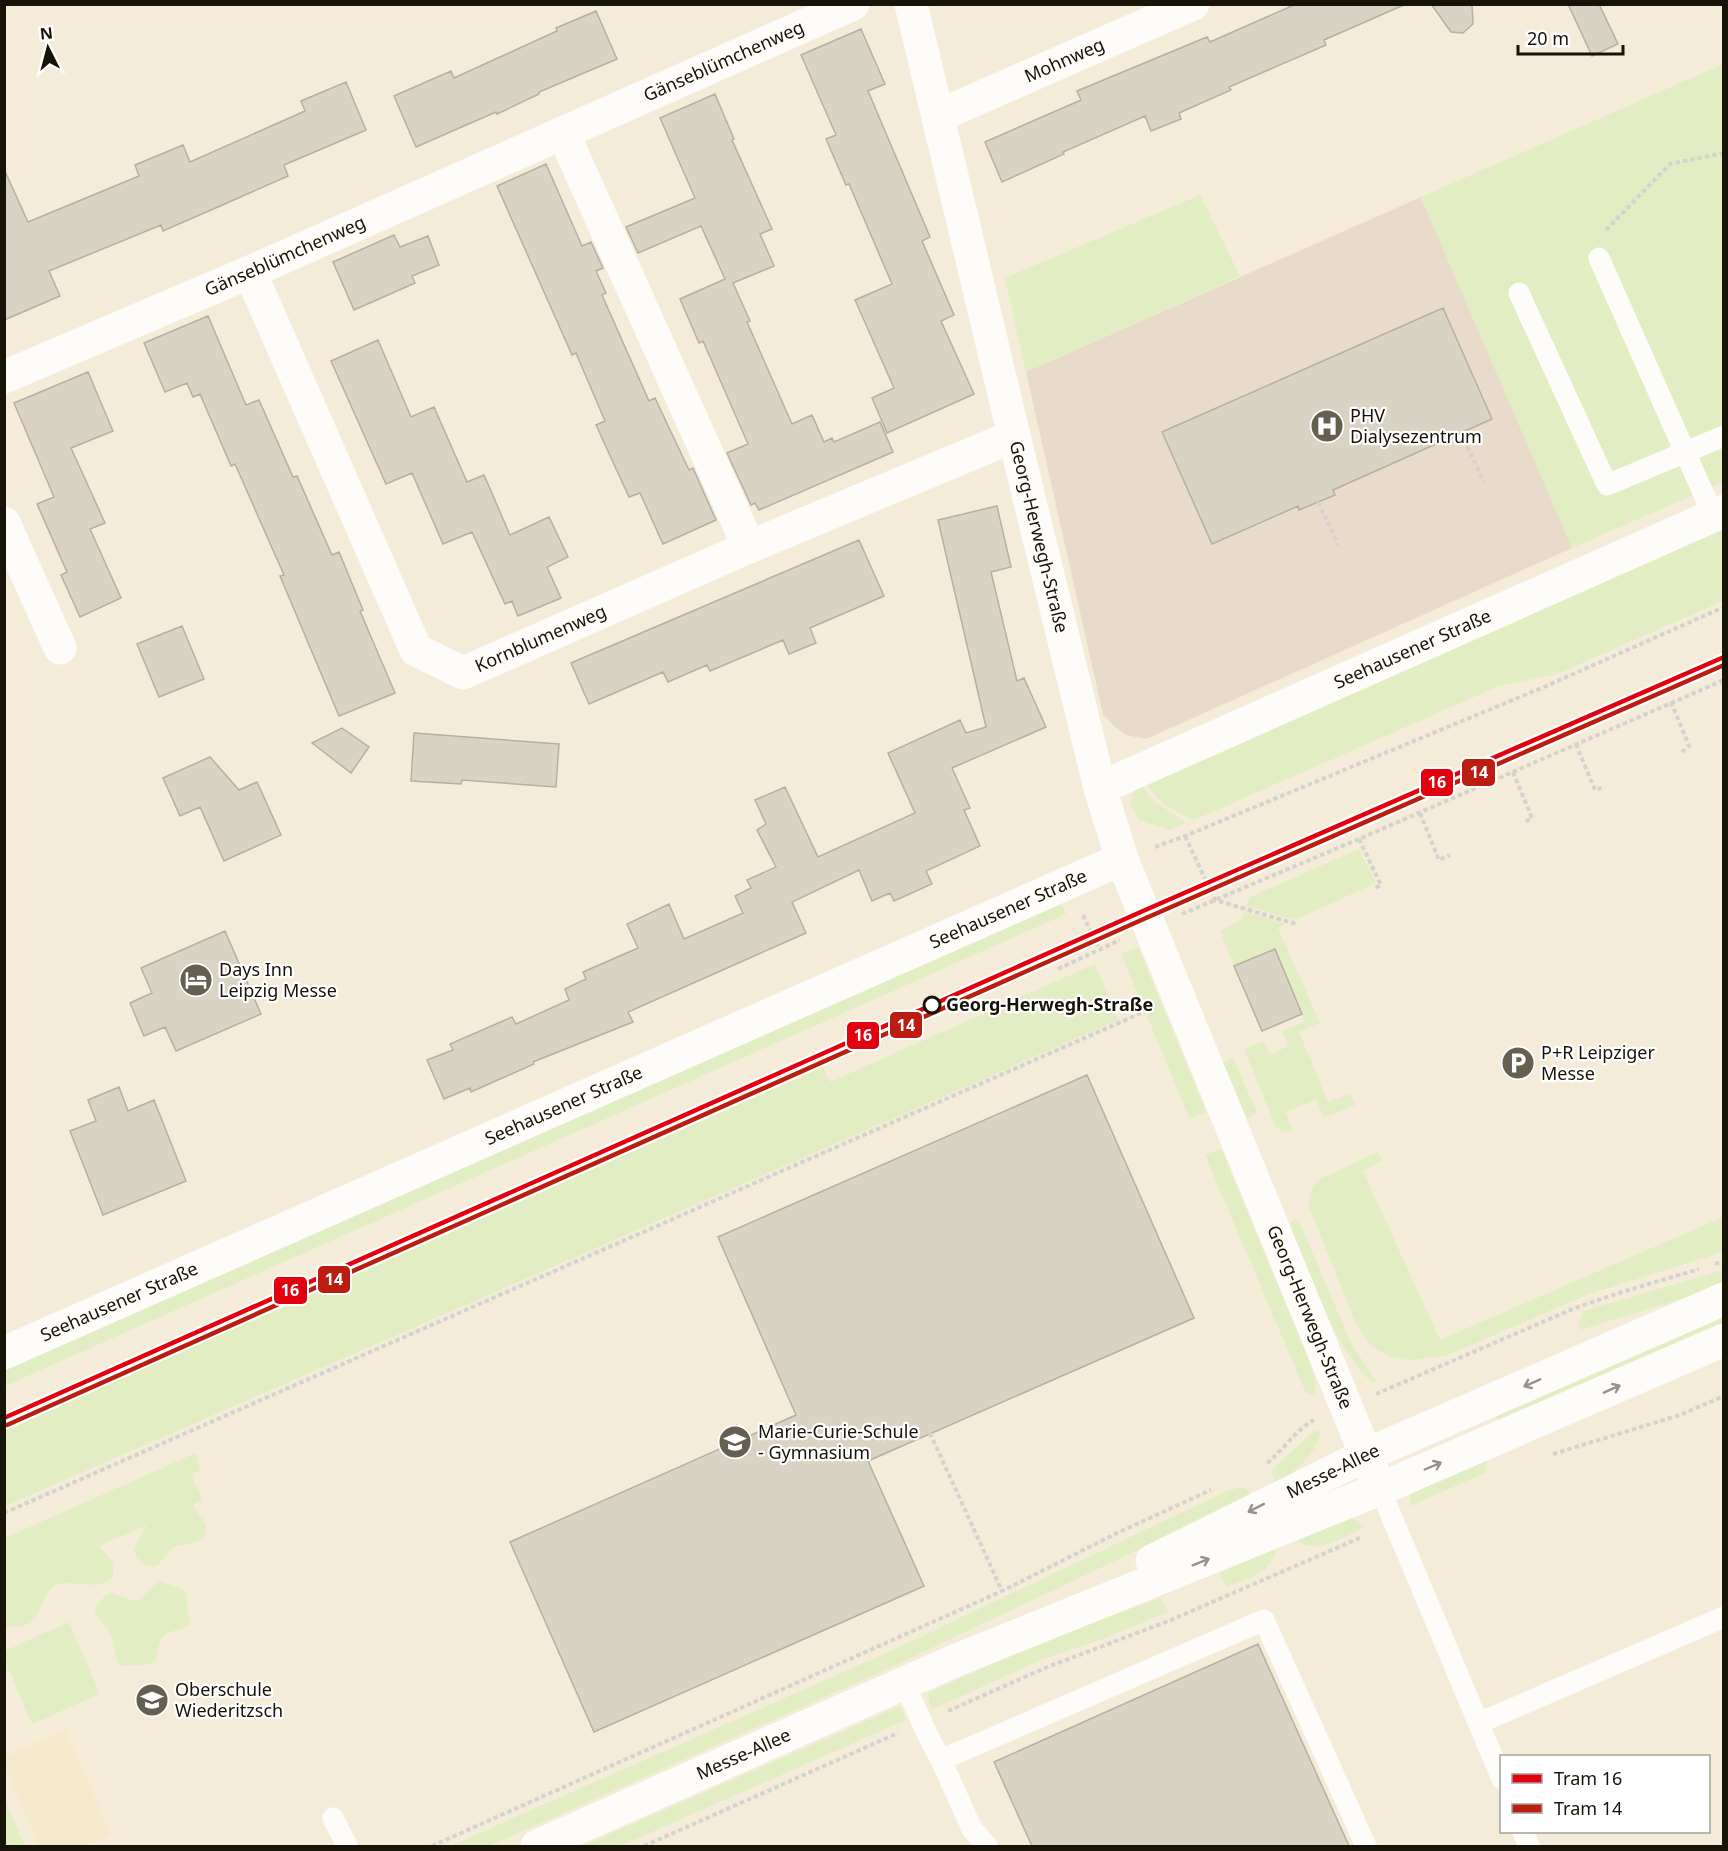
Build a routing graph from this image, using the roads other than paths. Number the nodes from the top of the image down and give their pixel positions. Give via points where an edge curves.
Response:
1 (853, 4) edge
2 (911, 4) edge
3 (1192, 5) edge
4 (938, 116) junction
5 (563, 133) junction
6 (1599, 258) road end
7 (250, 272) junction
8 (1519, 293) dead end
9 (4, 376) edge
10 (1014, 436) junction
11 (1724, 436) edge
12 (1685, 453) junction
13 (1718, 513) edge
14 (4, 523) edge
15 (749, 547) junction
16 (60, 648) dead end
17 (1100, 788) junction
18 (1122, 859) junction
19 (1724, 1299) edge
20 (1724, 1340) edge
21 (4, 1353) edge
22 (1366, 1455) junction
23 (1380, 1489) junction
24 (1724, 1617) edge
25 (952, 1662) junction
26 (904, 1683) junction
27 (1479, 1723) junction
28 (941, 1760) junction
29 (1500, 1774) edge
30 (333, 1818) dead end
31 (347, 1846) edge
32 (537, 1846) edge
33 (987, 1846) edge
34 (1366, 1846) edge

1 - 5 street, Gänseblümchenweg
2 - 4 street, Georg-Herwegh-Straße
3 - 4 street, Mohnweg
4 - 10 street, Georg-Herwegh-Straße
5 - 7 street, Gänseblümchenweg
5 - 15 street
6 - 12 lane
7 - 9 street, Gänseblümchenweg
7 - 15 street, Kornblumenweg via 416,650 463,673
8 - 12 lane via 1607,485
10 - 15 street, Kornblumenweg
10 - 17 street, Georg-Herwegh-Straße
11 - 12 lane
12 - 13 lane
13 - 17 street, Seehausener Straße
14 - 16 street
17 - 18 street, Georg-Herwegh-Straße
18 - 21 street, Seehausener Straße
18 - 22 street, Georg-Herwegh-Straße
19 -> 22 street, Messe-Allee
23 -> 20 street, Messe-Allee
22 - 23 street, Georg-Herwegh-Straße
22 -> 25 street, Messe-Allee
25 -> 23 street, Messe-Allee
23 - 27 lane
24 - 27 lane
25 - 26 street, Messe-Allee
26 - 28 lane
26 - 32 street, Messe-Allee
27 - 29 lane
28 - 33 lane via 972,1829
28 - 34 lane via 1264,1620
30 - 31 lane

